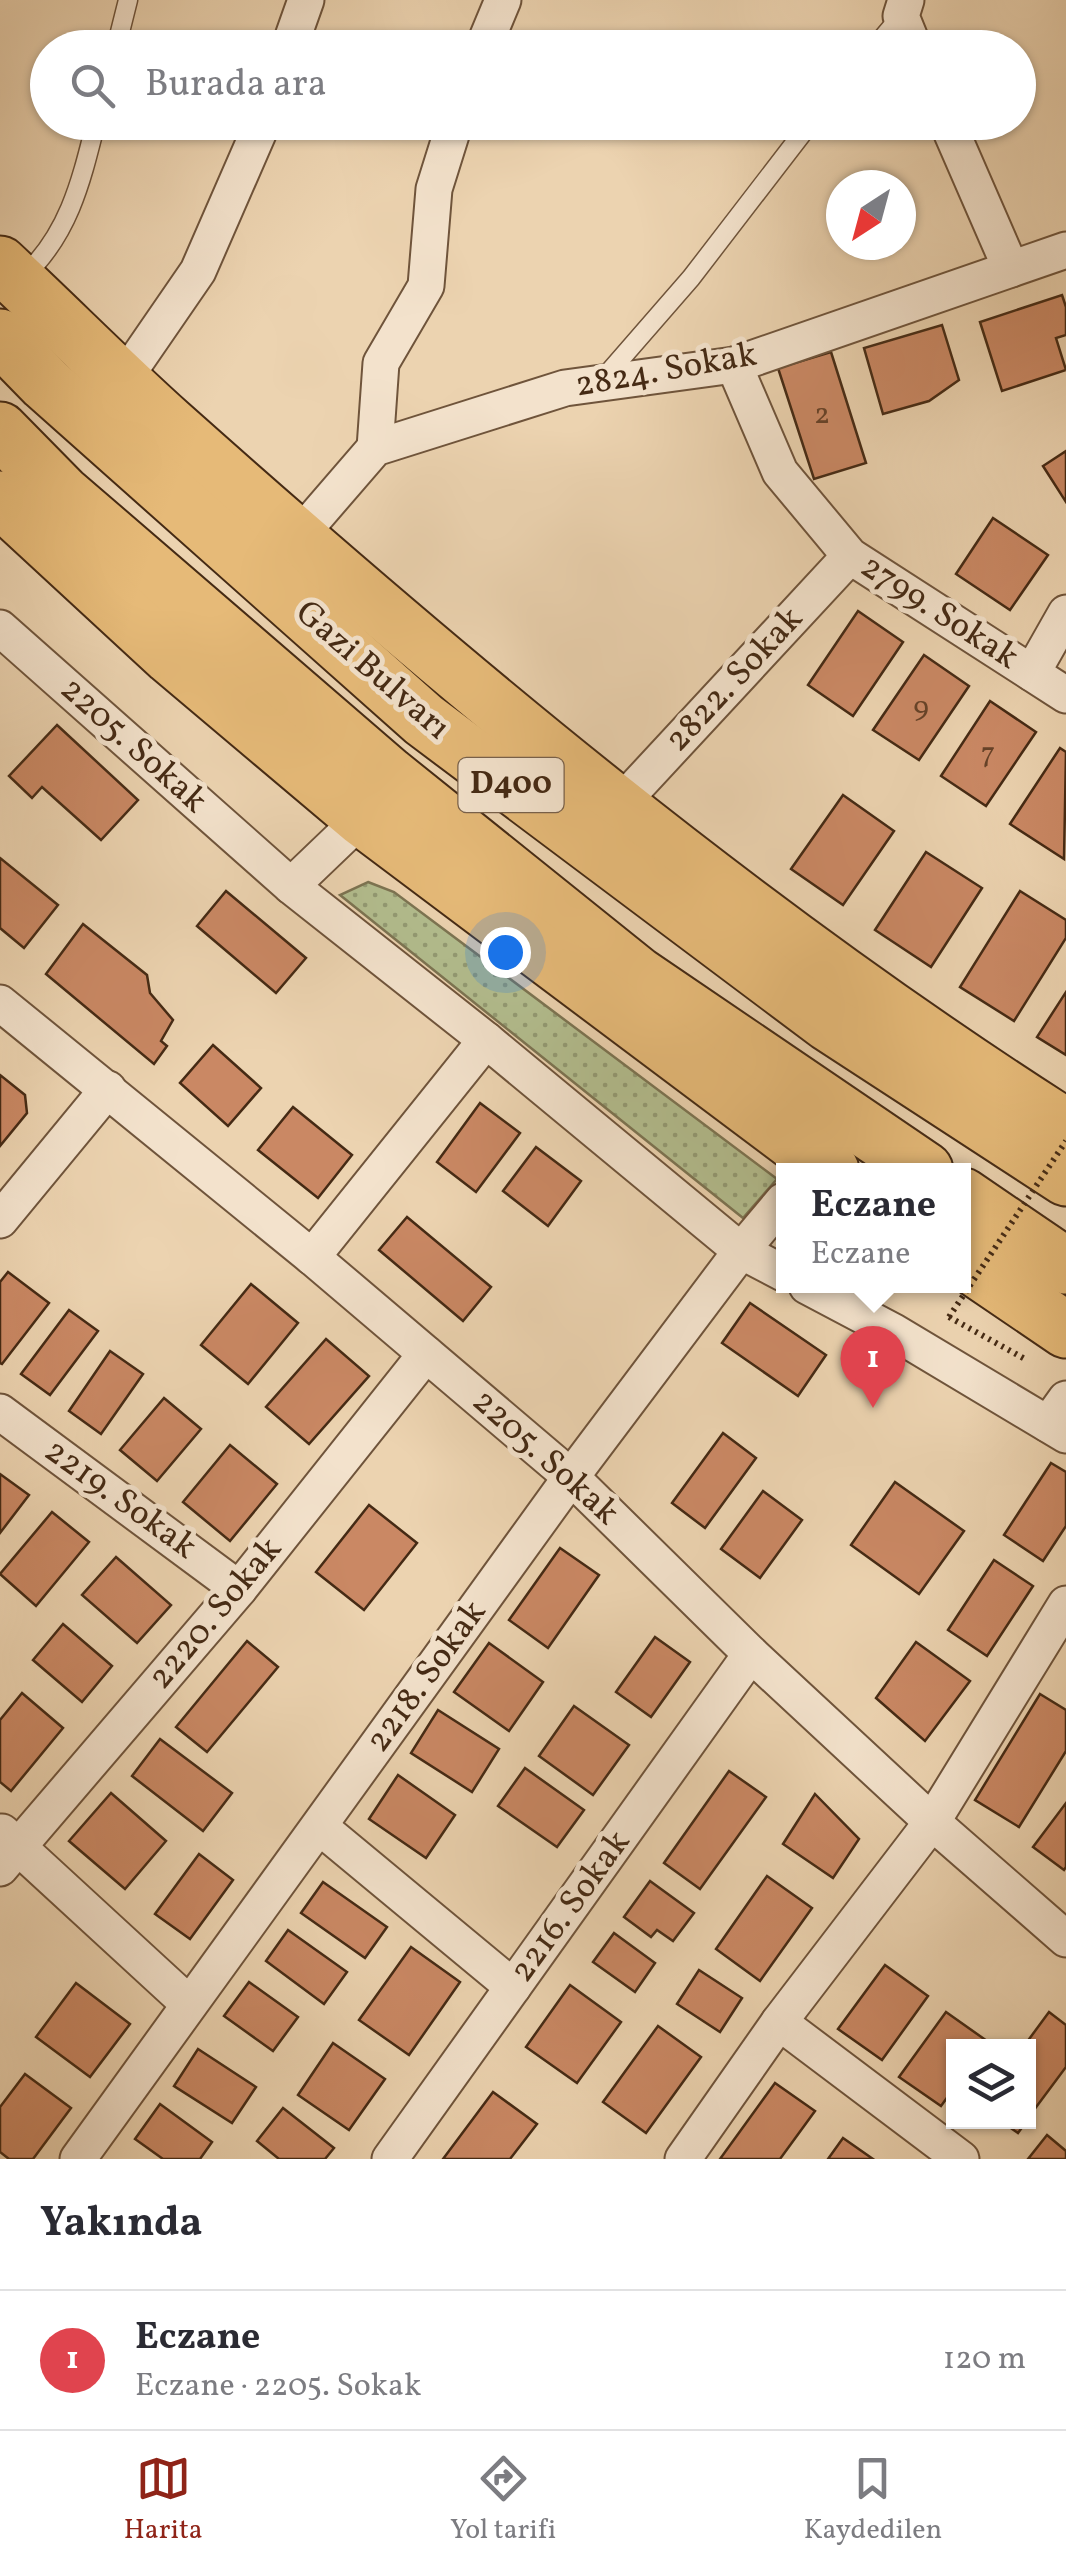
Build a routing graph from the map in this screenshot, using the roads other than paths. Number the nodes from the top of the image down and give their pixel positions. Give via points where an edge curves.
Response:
1 (128, 0) edge
2 (306, 0) edge
3 (504, 0) edge
4 (120, 30) edge
5 (295, 30) edge
6 (492, 30) edge
7 (91, 140) edge
8 (254, 140) edge
9 (450, 140) edge
10 (797, 140) edge
11 (955, 140) edge
12 (1066, 250) edge
13 (1011, 269) junction
14 (9, 272) edge
15 (0, 337) edge
16 (734, 365) junction
17 (123, 380) junction
18 (598, 384) junction
19 (0, 430) edge
20 (375, 448) junction
21 (0, 499) edge
22 (299, 536) junction
23 (850, 556) junction
24 (1066, 613) edge
25 (0, 628) edge
26 (1032, 673) junction
27 (1066, 695) edge
28 (620, 804) junction
29 (362, 818) junction
30 (291, 886) junction
31 (0, 1003) edge
32 (486, 1040) junction
33 (108, 1089) junction
34 (1066, 1127) edge
35 (794, 1163) edge
36 (915, 1163) edge
37 (1066, 1178) edge
38 (971, 1201) edge
39 (776, 1212) edge
40 (0, 1220) edge
41 (741, 1250) junction
42 (312, 1257) junction
43 (1066, 1266) edge
44 (971, 1268) edge
45 (776, 1269) edge
46 (819, 1293) edge
47 (1049, 1346) edge
48 (426, 1354) junction
49 (0, 1412) edge
50 (1060, 1419) edge
51 (572, 1477) junction
52 (240, 1589) junction
53 (1066, 1604) edge
54 (1053, 1652) edge
55 (751, 1654) junction
56 (932, 1822) junction
57 (320, 1827) junction
58 (6, 1848) edge
59 (1066, 1940) edge
60 (513, 1987) junction
61 (189, 2004) junction
62 (779, 2022) junction
63 (78, 2159) edge
64 (390, 2159) edge
65 (683, 2159) edge
66 (961, 2159) edge

1 - 4 lane
2 - 5 street
3 - 6 street
7 - 14 lane via 78,193 55,240 38,263
8 - 17 street via 198,271
9 - 20 street via 434,189 426,286 381,362
10 - 18 lane
11 - 13 street
12 - 13 street, 2824. Sokak
13 - 16 street, 2824. Sokak
14 - 17 highway
15 - 37 highway, Gazi Bulvarı / D400 via 424,720 828,1022
16 - 18 street, 2824. Sokak
16 - 23 street, 2799. Sokak via 780,472
17 - 22 highway
18 - 20 street, 2824. Sokak via 565,388
19 - 36 highway, Gazi Bulvarı / D400 via 62,494 609,952
20 - 22 street
21 - 29 highway via 170,656
22 - 28 highway via 494,706
23 - 26 street, 2799. Sokak
23 - 28 street, 2822. Sokak
24 - 26 street
25 - 30 street, 2205. Sokak
26 - 27 street, 2799. Sokak
28 - 34 highway via 760,914
29 - 30 street
29 - 35 highway
30 - 32 street, 2205. Sokak
31 - 33 street, 2205. Sokak
32 - 41 street, 2205. Sokak
32 - 42 street
33 - 40 street
33 - 42 street, 2205. Sokak
38 - 43 highway
39 - 41 street, 2218. Sokak
41 - 45 street, 2205. Sokak
41 - 51 street, 2218. Sokak
42 - 48 street, 2205. Sokak
44 - 47 highway
46 - 50 street
48 - 51 street, 2205. Sokak
48 - 52 street, 2220. Sokak
49 - 52 street, 2219. Sokak
51 - 55 street, 2205. Sokak
51 - 57 street, 2218. Sokak
52 - 58 street, 2220. Sokak
53 - 54 street
54 - 56 street
55 - 56 street, 2205. Sokak
55 - 60 street, 2216. Sokak
56 - 59 street, 2205. Sokak
56 - 62 street
57 - 60 street
57 - 61 street, 2218. Sokak
58 - 61 street
60 - 64 street, 2216. Sokak
61 - 63 street, 2218. Sokak
62 - 65 street
62 - 66 street

